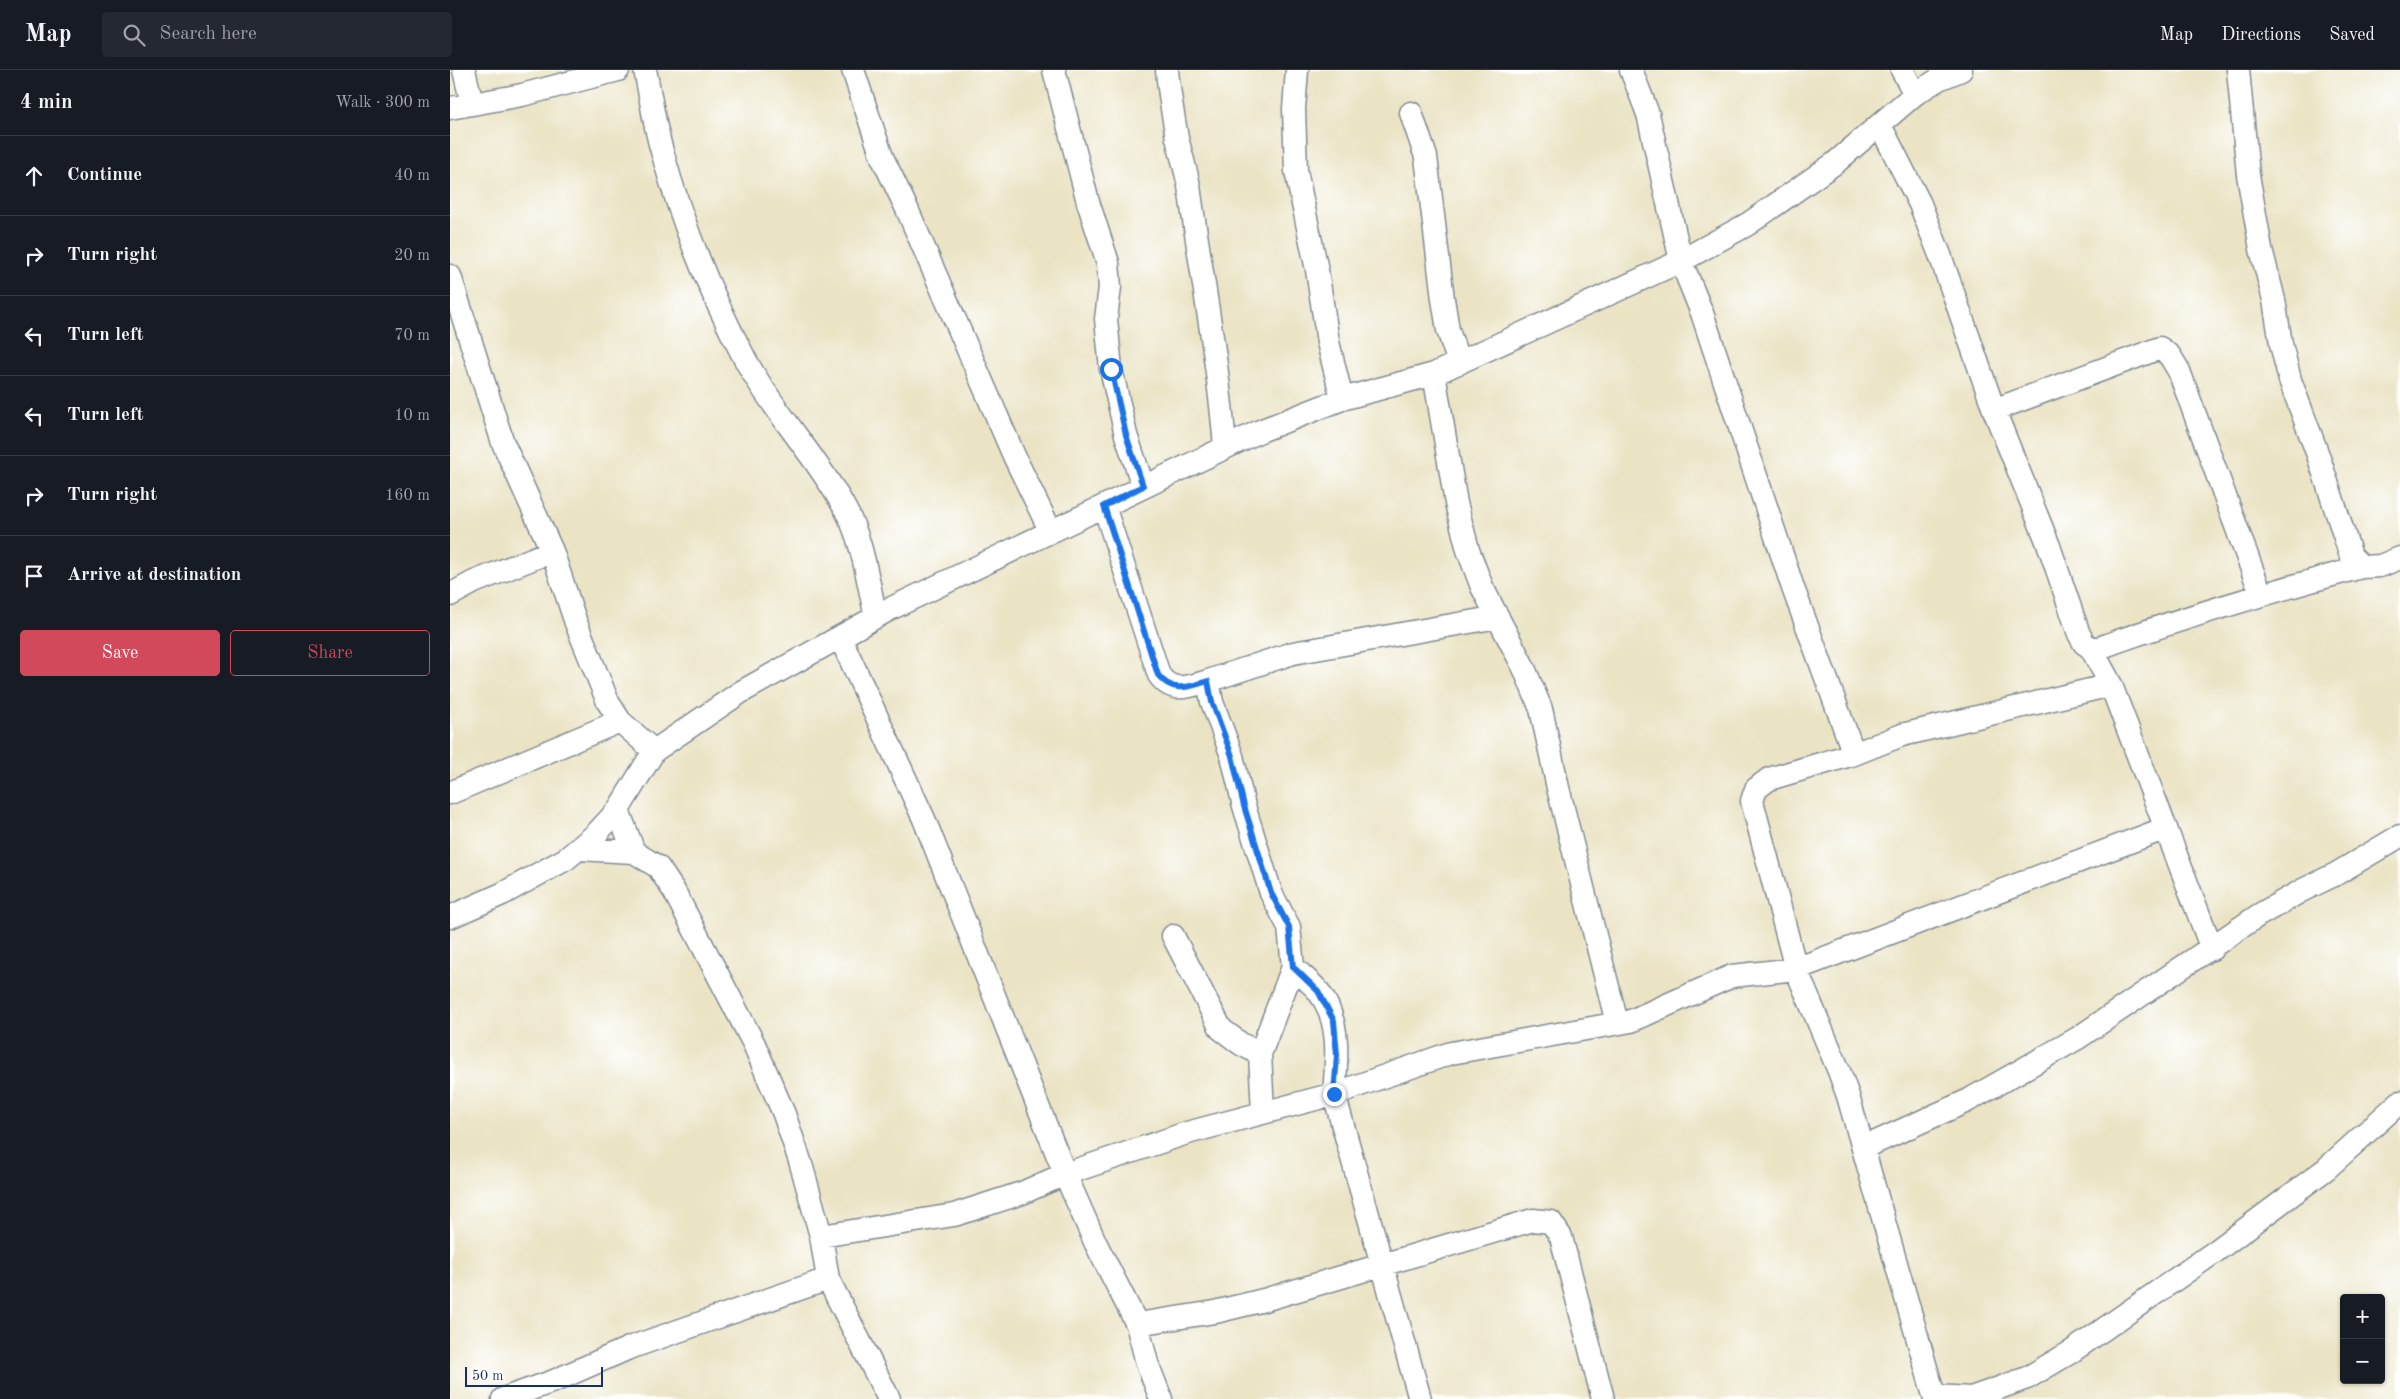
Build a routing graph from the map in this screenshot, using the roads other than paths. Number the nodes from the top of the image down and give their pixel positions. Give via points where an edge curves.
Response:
1 (464, 70) edge
2 (618, 70) edge
3 (645, 70) edge
4 (853, 70) edge
5 (1054, 70) edge
6 (1167, 70) edge
7 (1297, 70) edge
8 (1631, 70) edge
9 (1902, 70) edge
10 (1960, 70) edge
11 (2238, 70) edge
12 (1915, 94) junction
13 (461, 106) edge
14 (1411, 113) dead end
15 (1880, 125) junction
16 (1681, 261) junction
17 (450, 276) edge
18 (1459, 362) junction
19 (1434, 374) junction
20 (1342, 399) junction
21 (1994, 410) junction
22 (1225, 447) junction
23 (1143, 486) junction
24 (1104, 506) junction
25 (1050, 530) junction
26 (552, 551) junction
27 (2400, 558) edge
28 (2362, 567) junction
29 (450, 594) edge
30 (2261, 594) junction
31 (876, 617) junction
32 (1498, 617) junction
33 (840, 637) junction
34 (2091, 648) junction
35 (1208, 681) junction
36 (2111, 684) junction
37 (620, 721) junction
38 (654, 751) junction
39 (1854, 754) junction
40 (450, 793) edge
41 (618, 810) junction
42 (2166, 828) junction
43 (2400, 836) edge
44 (578, 849) junction
45 (634, 852) junction
46 (450, 917) edge
47 (1173, 936) dead end
48 (2212, 949) junction
49 (1293, 967) junction
50 (1796, 969) junction
51 (1617, 1023) junction
52 (1260, 1054) junction
53 (1334, 1094) junction
54 (2400, 1102) edge
55 (1263, 1112) junction
56 (1863, 1148) junction
57 (1065, 1174) junction
58 (820, 1236) junction
59 (1381, 1265) junction
60 (828, 1279) junction
61 (1138, 1324) junction
62 (1935, 1398) edge
63 (503, 1399) edge
64 (890, 1399) edge
65 (1161, 1399) edge
66 (1420, 1399) edge
67 (1603, 1399) edge

1 - 13 street
2 - 13 street via 522,95
3 - 31 street via 661,149 688,233 706,276 747,363 844,505 858,537
4 - 25 street via 882,157
5 - 23 street via 1088,202 1108,262 1110,287 1106,319 1111,369 1126,435
6 - 22 street via 1169,97 1206,287
7 - 20 street via 1294,109 1296,170 1328,342
8 - 16 street via 1648,114
9 - 12 street
10 - 12 street
11 - 28 street via 2248,175 2283,353 2351,556
12 - 15 street
14 - 18 street via 1426,157 1448,330
15 - 16 street via 1835,163 1748,224
15 - 21 street via 1920,204
16 - 18 street
16 - 39 street via 1702,313 1793,588
17 - 26 street via 503,443
18 - 19 street
19 - 20 street
19 - 32 street via 1456,503 1475,568
20 - 22 street
21 - 30 street via 2160,348 2170,356 2179,371
21 - 34 street via 2049,546 2079,634 2084,644
22 - 23 street
23 - 24 street
24 - 25 street
24 - 35 street via 1158,675 1174,688
25 - 31 street
26 - 29 street
26 - 37 street via 576,623 608,702
27 - 28 street via 2380,566
28 - 30 street
30 - 34 street
31 - 33 street
32 - 35 street via 1294,653
32 - 51 street via 1541,709
33 - 38 street via 741,692
33 - 57 street via 924,819
34 - 36 street
35 - 49 street via 1271,893 1289,927
36 - 39 street via 1902,735
36 - 42 street
37 - 38 street
37 - 40 street
38 - 41 street
39 - 50 street via 1769,779 1756,790 1752,801
41 - 44 street
41 - 45 street
42 - 48 street
42 - 50 street
43 - 48 street via 2259,916
44 - 45 street
44 - 46 street via 502,894
45 - 58 street via 658,867 674,891 754,1044 793,1139
47 - 52 street via 1221,1030
48 - 56 street via 2061,1048 1967,1101
49 - 52 street
49 - 53 street via 1318,991 1334,1021 1337,1055
50 - 51 street via 1732,976 1631,1021
50 - 56 street via 1840,1072
51 - 53 street via 1451,1053
52 - 55 street
53 - 55 street
53 - 59 street
54 - 62 street via 2326,1170 2071,1352 2027,1378 1971,1398
55 - 57 street via 1186,1133
56 - 62 street
57 - 58 street via 1022,1193 954,1214
57 - 61 street via 1096,1244
58 - 60 street
59 - 61 street via 1215,1312
59 - 66 street
59 - 67 street via 1533,1220 1552,1222 1561,1237
60 - 63 street via 629,1348
60 - 64 street
61 - 65 street via 1147,1363

